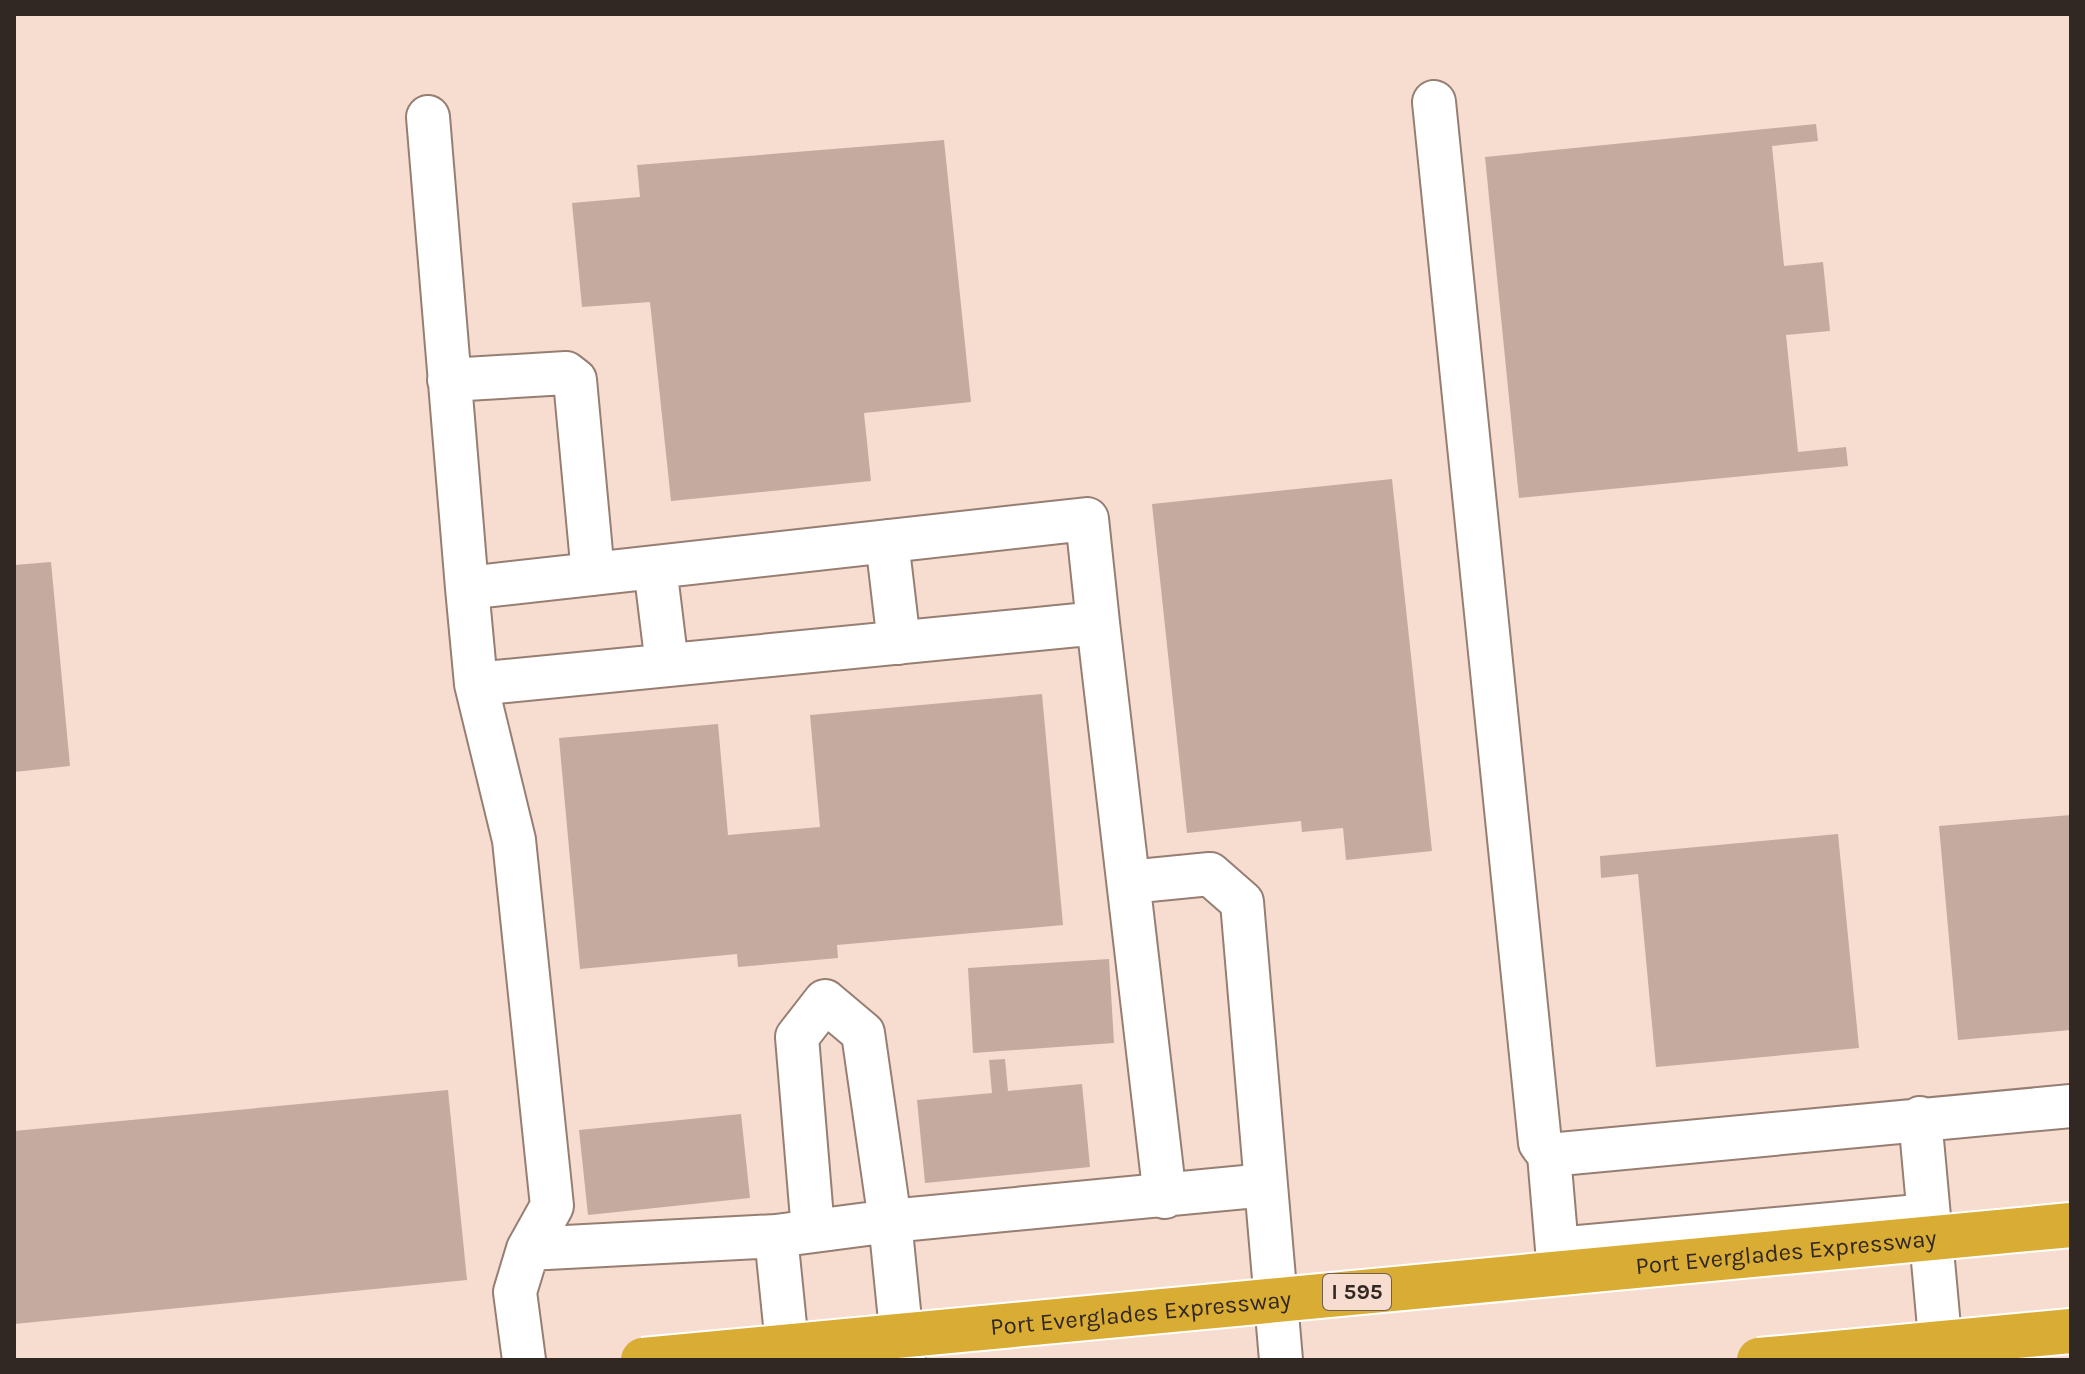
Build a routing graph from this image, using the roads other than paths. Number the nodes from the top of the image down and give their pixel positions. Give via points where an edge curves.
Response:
1 (1434, 102) dead end
2 (428, 117) dead end
3 (449, 380) junction
4 (887, 541) junction
5 (655, 567) junction
6 (593, 574) junction
7 (467, 588) junction
8 (1098, 623) junction
9 (899, 643) junction
10 (667, 665) junction
11 (476, 684) junction
12 (1129, 882) junction
13 (2071, 1106) edge
14 (1920, 1118) junction
15 (1549, 1155) junction
16 (1266, 1185) junction
17 (1165, 1197) junction
18 (1929, 1215) junction
19 (890, 1221) junction
20 (2071, 1225) edge
21 (795, 1234) junction
22 (528, 1249) junction
23 (785, 1325) dead end
24 (2071, 1331) edge
25 (524, 1360) edge
26 (643, 1360) edge
27 (904, 1360) edge
28 (1281, 1360) edge
29 (1759, 1360) edge
30 (1942, 1360) edge

1 - 15 lane via 1540,1143
2 - 3 lane
3 - 6 lane via 566,373 575,380
3 - 7 lane
4 - 5 lane
4 - 8 lane via 1087,519
4 - 9 lane
5 - 6 lane
5 - 10 lane
6 - 7 lane
7 - 11 lane
8 - 9 lane
8 - 12 lane
9 - 10 lane
10 - 11 lane
11 - 22 lane via 514,840 552,1206
12 - 16 lane via 1210,874 1242,902
12 - 17 lane
13 - 14 lane
14 - 15 lane
14 - 18 lane
15 - 18 lane via 1557,1249
16 - 17 lane
16 - 28 lane
17 - 19 lane
18 - 30 lane
19 - 21 lane
19 - 21 lane via 863,1033 825,1001 797,1037
19 - 27 lane
20 - 26 highway, Port Everglades Expressway / I 595, bridge
21 - 22 lane
21 - 23 lane
22 - 25 lane via 515,1292
24 - 29 highway, bridge

